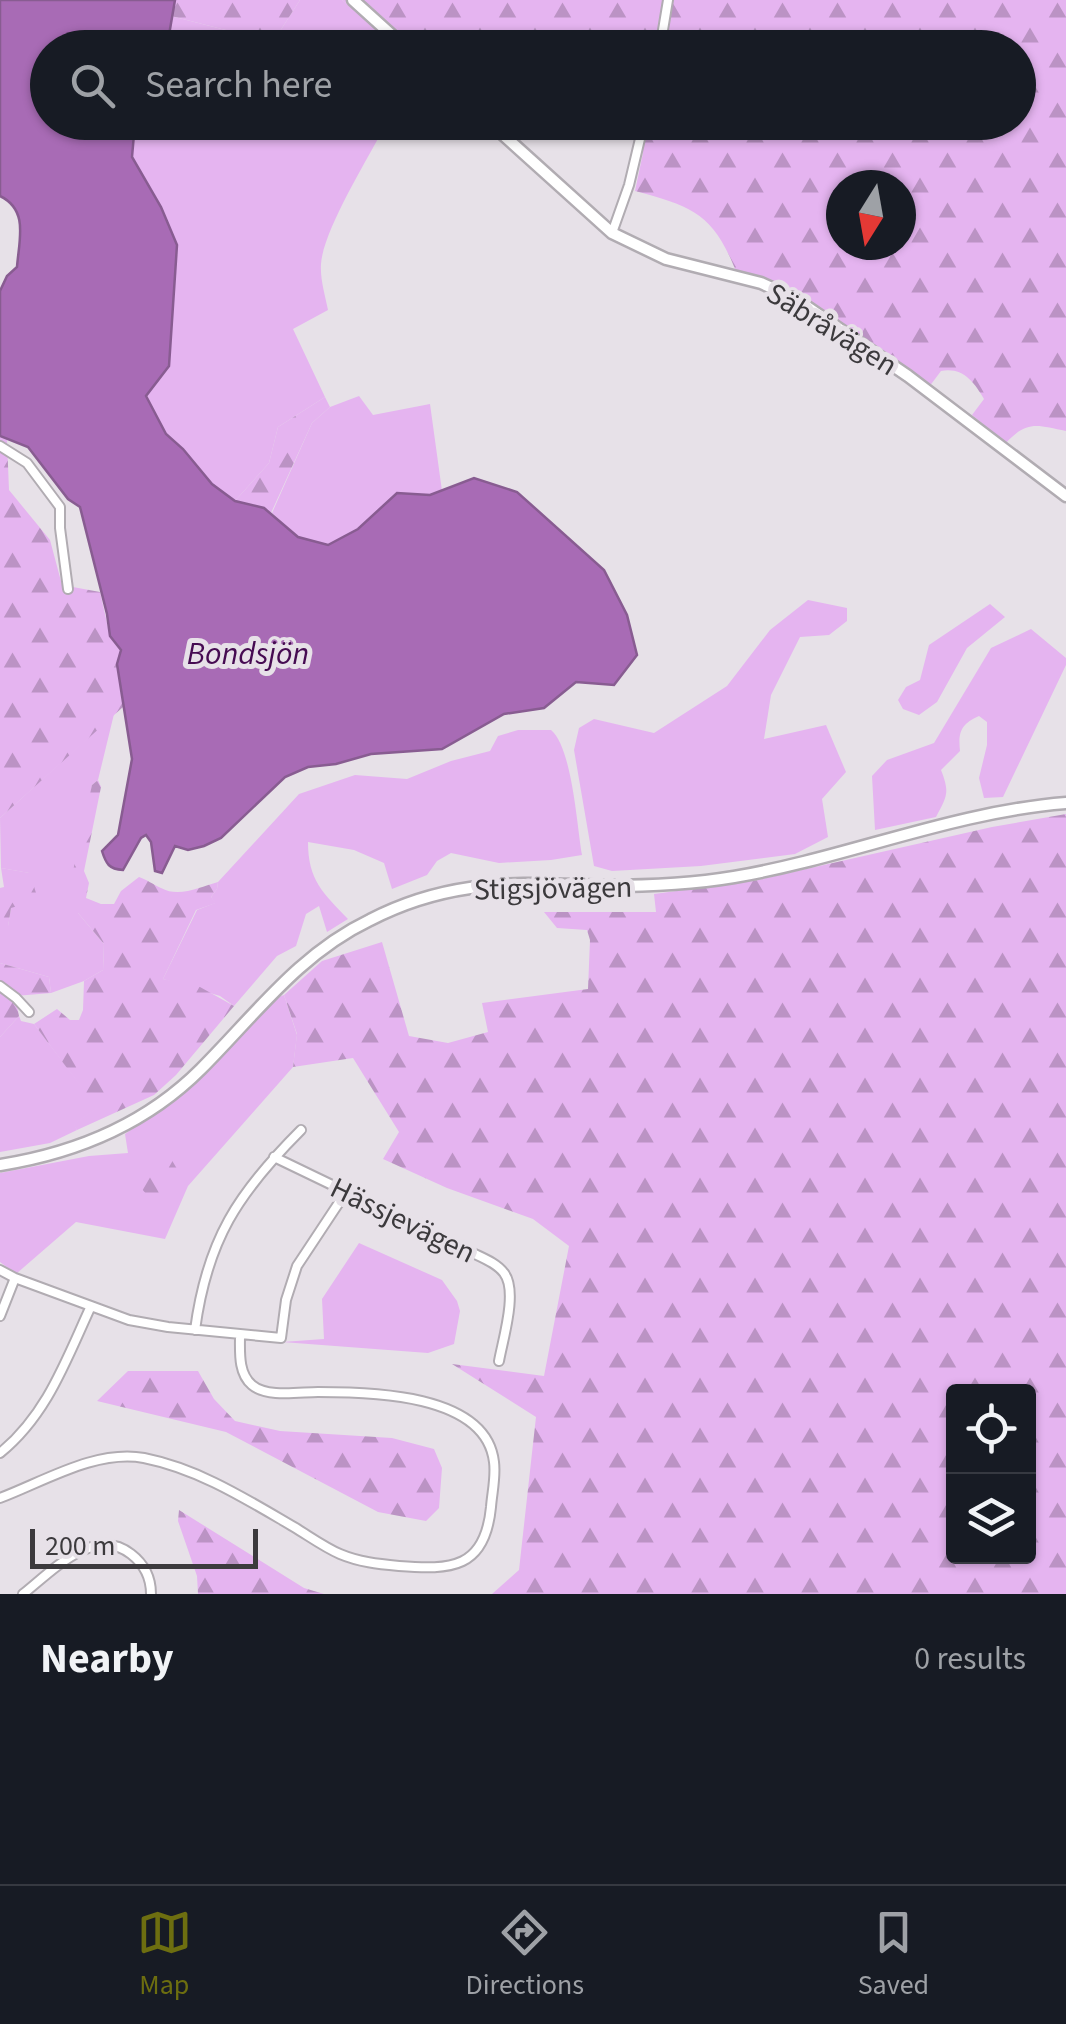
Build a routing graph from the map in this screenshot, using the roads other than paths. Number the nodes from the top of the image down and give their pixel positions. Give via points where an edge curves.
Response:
1 (353, 0) edge
2 (668, 0) edge
3 (386, 30) edge
4 (663, 30) edge
5 (508, 140) edge
6 (640, 140) edge
7 (612, 233) junction
8 (0, 446) edge
9 (1066, 496) edge
10 (68, 589) dead end
11 (1066, 803) edge
12 (0, 986) edge
13 (29, 1012) dead end
14 (301, 1130) dead end
15 (274, 1157) junction
16 (0, 1166) edge
17 (346, 1192) junction
18 (0, 1270) edge
19 (15, 1278) junction
20 (91, 1306) junction
21 (0, 1316) edge
22 (196, 1330) junction
23 (240, 1335) junction
24 (498, 1361) dead end
25 (0, 1453) edge
26 (0, 1498) edge
27 (23, 1594) edge
28 (152, 1594) edge

1 - 3 main road
2 - 4 street
5 - 7 main road, Säbråvägen
6 - 7 street
7 - 9 main road, Säbråvägen via 666,259 761,283 813,310
8 - 10 street via 26,463 60,506
11 - 16 main road, Stigsjövägen via 969,818 731,877 656,885 505,884 416,901 356,926 307,959 200,1070 142,1116 78,1147
12 - 13 street
14 - 15 street
15 - 17 street, Hässjevägen
15 - 22 street via 214,1249
17 - 23 street via 296,1266 281,1338
17 - 24 street, Hässjevägen via 503,1272 510,1290
18 - 19 street
19 - 20 street
19 - 21 street
20 - 22 street via 128,1320
20 - 25 street via 46,1402
22 - 23 street
23 - 26 street via 241,1367 258,1389 407,1398 455,1412 478,1430 491,1451 494,1475 488,1528 473,1553 443,1568 359,1560 222,1485 141,1458 90,1462
27 - 28 street via 76,1554 104,1544 127,1550 144,1567

